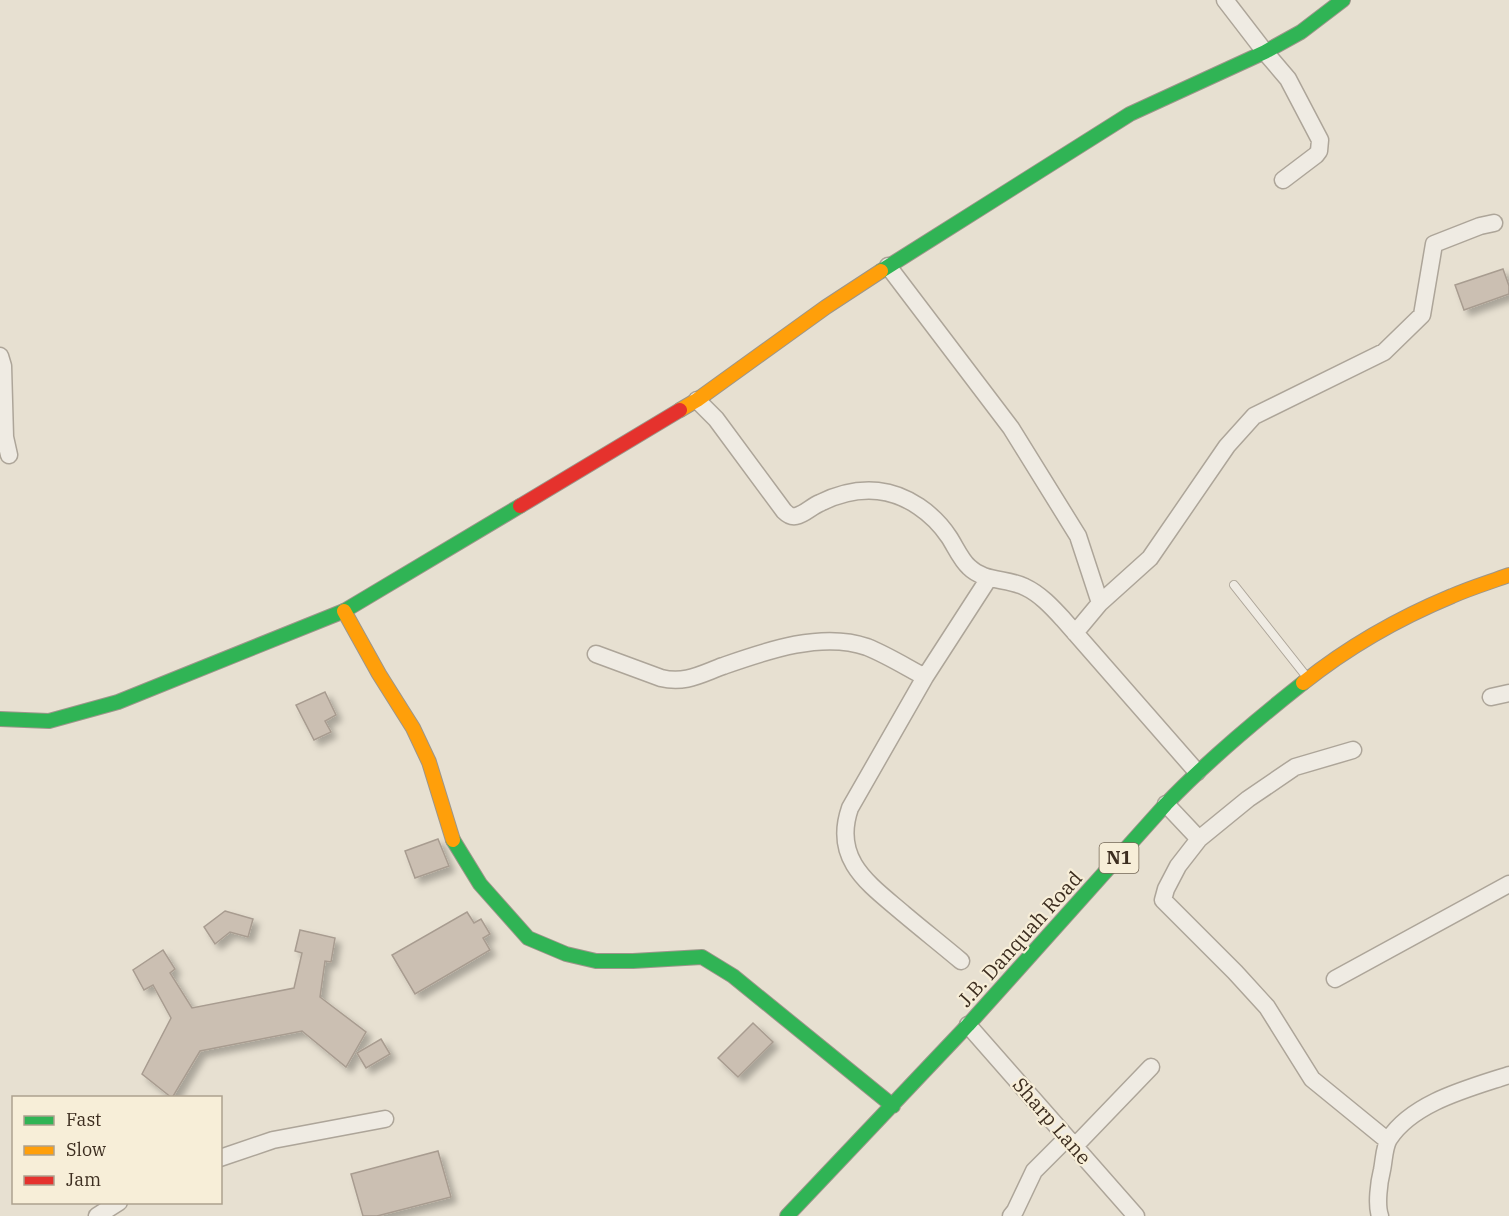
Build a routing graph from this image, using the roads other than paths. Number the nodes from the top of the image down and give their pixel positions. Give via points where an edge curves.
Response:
1 (1225, 0) edge
2 (1343, 0) edge
3 (1265, 52) junction
4 (1283, 180) dead end
5 (1494, 223) dead end
6 (888, 266) junction
7 (0, 356) edge
8 (697, 400) junction
9 (9, 455) dead end
10 (1509, 575) edge
11 (989, 578) junction
12 (1234, 585) dead end
13 (1100, 603) junction
14 (344, 611) junction
15 (1075, 633) junction
16 (596, 654) dead end
17 (925, 677) junction
18 (1308, 678) junction
19 (1509, 693) edge
20 (1491, 697) dead end
21 (0, 719) edge
22 (1353, 750) dead end
23 (1197, 772) junction
24 (1166, 804) junction
25 (1199, 839) junction
26 (1509, 884) edge
27 (961, 961) dead end
28 (1335, 979) dead end
29 (968, 1025) junction
30 (1151, 1067) dead end
31 (1509, 1075) edge
32 (893, 1106) junction
33 (385, 1119) dead end
34 (1388, 1140) junction
35 (1071, 1142) junction
36 (222, 1157) edge
37 (117, 1204) edge
38 (97, 1216) edge
39 (787, 1216) edge
40 (1011, 1216) edge
41 (1136, 1216) edge
42 (1380, 1216) edge

1 - 3 street
2 - 3 main road via 1301,32
3 - 4 street via 1288,79 1320,140 1316,155
3 - 6 main road via 1130,114
5 - 13 street via 1434,244 1422,315 1384,352 1254,416 1227,446 1150,558
6 - 8 main road
6 - 13 street via 1011,428 1078,536
7 - 9 street
8 - 11 street via 716,419 788,515 800,515 820,503 860,490 895,495 933,517 968,567
8 - 14 main road
10 - 18 main road, J.B. Danquah Road / N1 via 1408,616
11 - 15 street via 1026,587 1047,602
11 - 17 street
12 - 18 lane
13 - 15 street
14 - 21 main road via 118,702 49,721
14 - 32 main road via 413,728 429,762 453,840 480,884 528,938 596,961 702,957 734,976
15 - 23 street
16 - 17 street via 672,681 686,680 788,646 826,641 866,647
17 - 27 street via 850,808 844,838 866,882
18 - 23 main road, J.B. Danquah Road / N1
19 - 20 street
22 - 25 street via 1294,767
23 - 24 main road, J.B. Danquah Road / N1
24 - 25 street
24 - 29 main road, J.B. Danquah Road / N1
25 - 34 street via 1178,866 1164,900 1267,1007 1312,1079
26 - 28 street
29 - 32 main road, J.B. Danquah Road / N1
29 - 35 street, Sharp Lane
30 - 35 street
31 - 34 street via 1431,1104 1408,1118
32 - 39 main road, J.B. Danquah Road / N1
33 - 36 street via 273,1140
34 - 42 street via 1380,1176
35 - 40 street via 1034,1170
35 - 41 street, Sharp Lane
37 - 38 street

